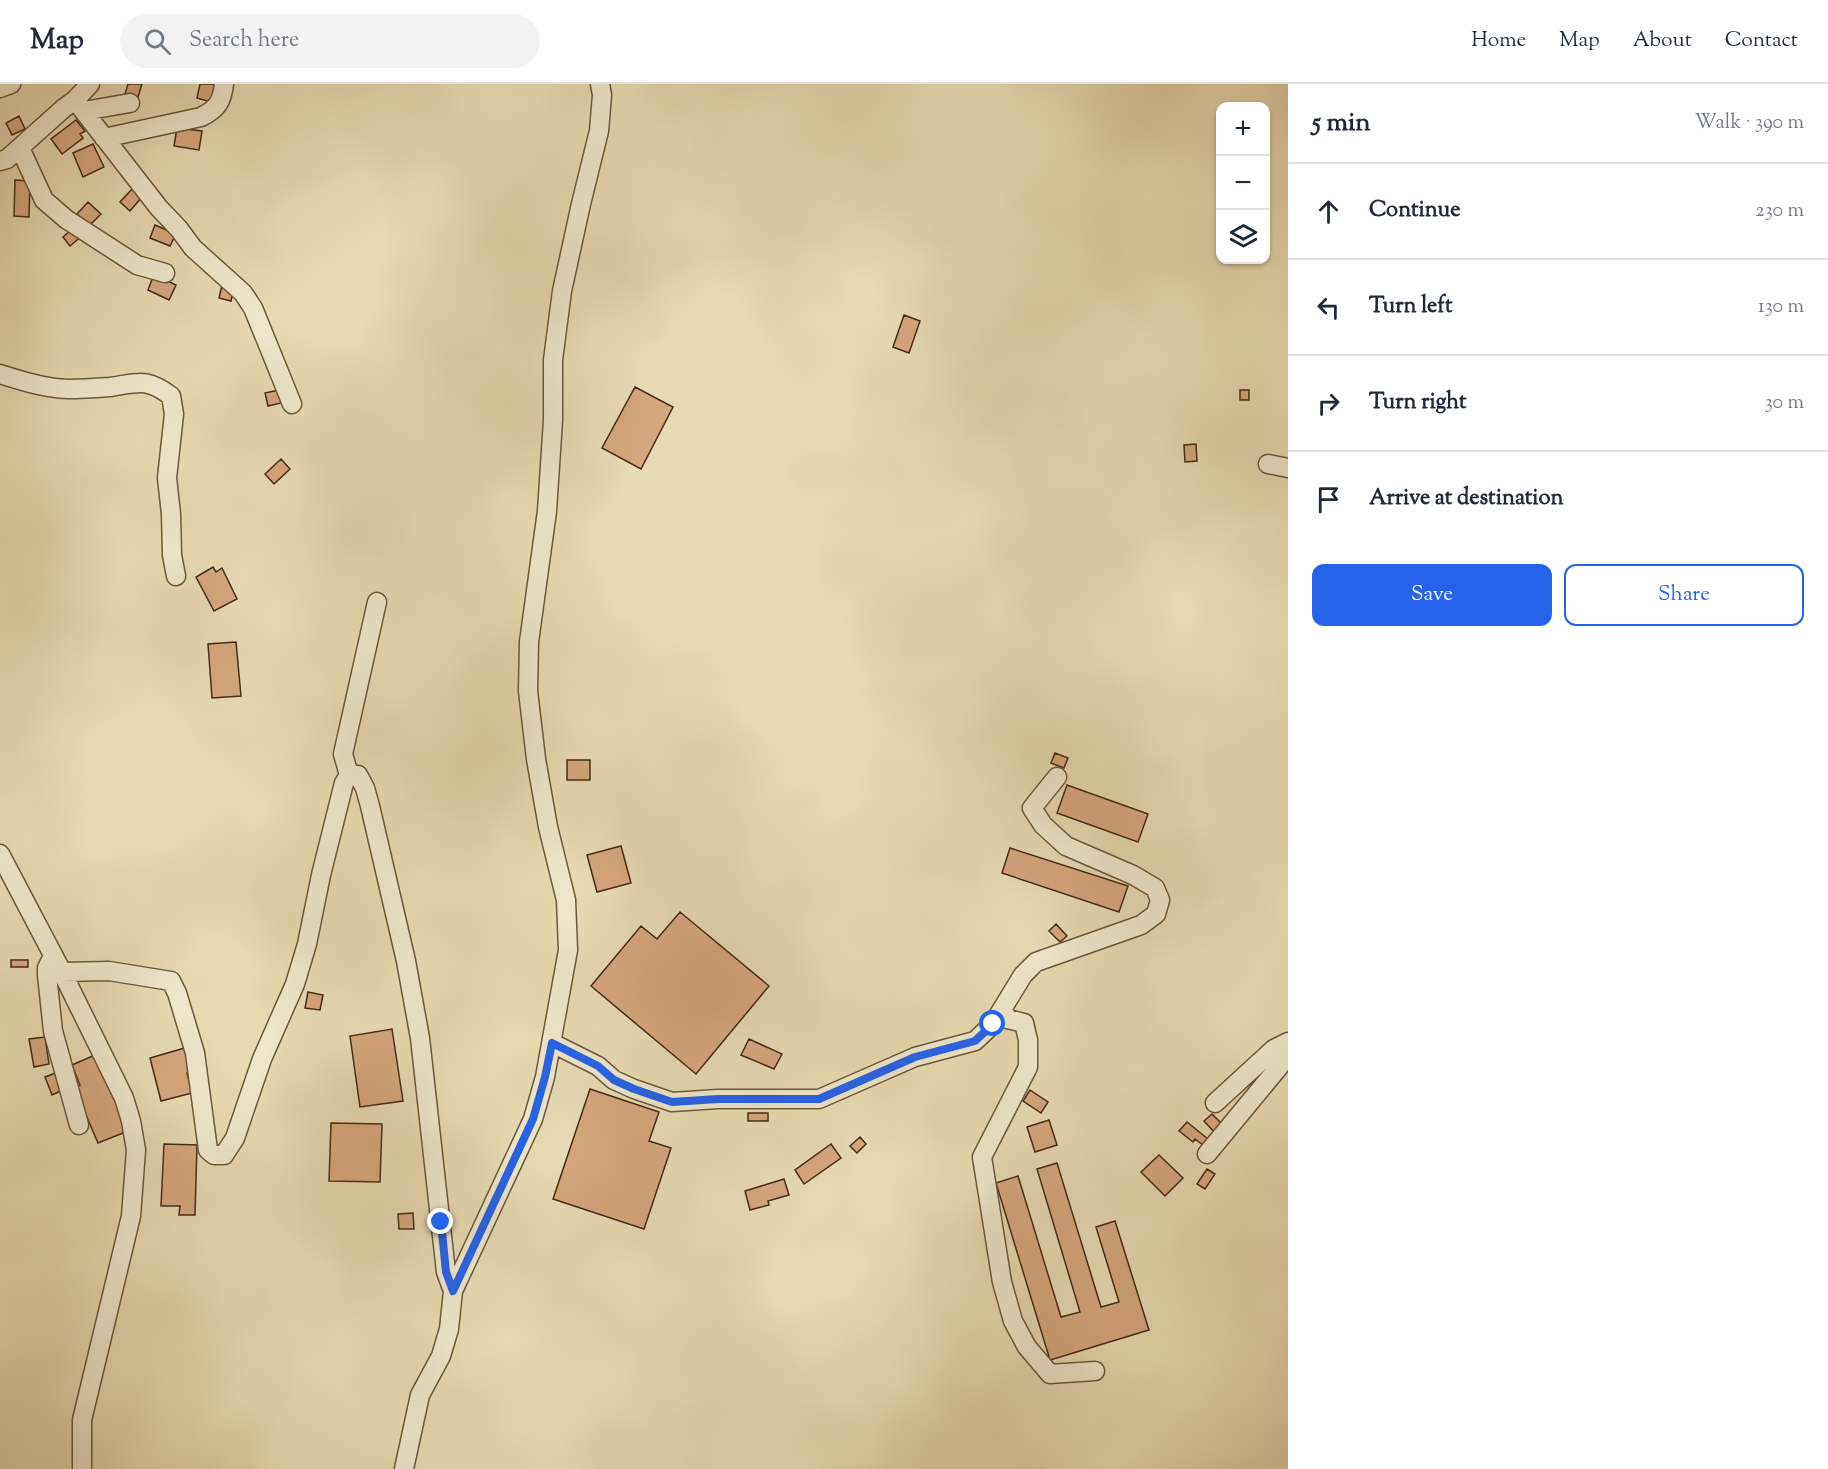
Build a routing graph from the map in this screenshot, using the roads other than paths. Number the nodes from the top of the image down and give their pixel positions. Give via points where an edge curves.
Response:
1 (11, 84) edge
2 (90, 84) edge
3 (224, 84) edge
4 (600, 84) edge
5 (0, 88) edge
6 (130, 104) dead end
7 (80, 105) junction
8 (104, 138) junction
9 (20, 148) junction
10 (0, 161) edge
11 (165, 273) dead end
12 (0, 374) edge
13 (292, 404) dead end
14 (1268, 464) dead end
15 (1288, 468) edge
16 (176, 576) dead end
17 (377, 602) dead end
18 (349, 775) junction
19 (1057, 777) dead end
20 (0, 854) edge
21 (58, 964) junction
22 (1003, 1009) junction
23 (1288, 1042) edge
24 (552, 1043) junction
25 (1288, 1047) edge
26 (1215, 1103) dead end
27 (79, 1125) dead end
28 (1207, 1154) dead end
29 (453, 1291) junction
30 (1095, 1371) dead end
31 (82, 1469) edge
32 (404, 1469) edge

1 - 5 street
2 - 7 street
3 - 8 street via 215,111
4 - 24 street via 598,140 574,233 553,360 547,512 529,642 528,691 536,759 566,900 568,950
6 - 7 street
7 - 8 street
7 - 9 street via 64,108
8 - 13 street via 193,248 243,293 253,308
9 - 10 street
9 - 11 street via 44,200 66,219 137,265
12 - 16 street via 49,388 146,382 171,396 174,414 167,478
14 - 15 street
17 - 18 street via 343,754
18 - 21 street via 295,984 262,1059 235,1138 224,1155 208,1150 195,1053 171,981
18 - 29 street via 358,775 365,788 406,960 420,1038 446,1272
19 - 22 street via 1032,808 1043,825 1066,846 1155,888 1160,900 1156,914 1142,925 1036,962 1023,975
20 - 21 street
21 - 27 street via 47,968 46,975 53,1031
21 - 31 street via 124,1098 136,1150 131,1216 82,1420
22 - 24 street via 975,1041 915,1057 819,1099 672,1102 614,1080 598,1066
22 - 30 street via 1007,1019 1024,1023 1028,1067 982,1157 1002,1282 1013,1322 1050,1374
23 - 26 street via 1274,1049
24 - 29 street via 533,1119
25 - 28 street via 1283,1062
29 - 32 street via 449,1329 441,1356 420,1395

